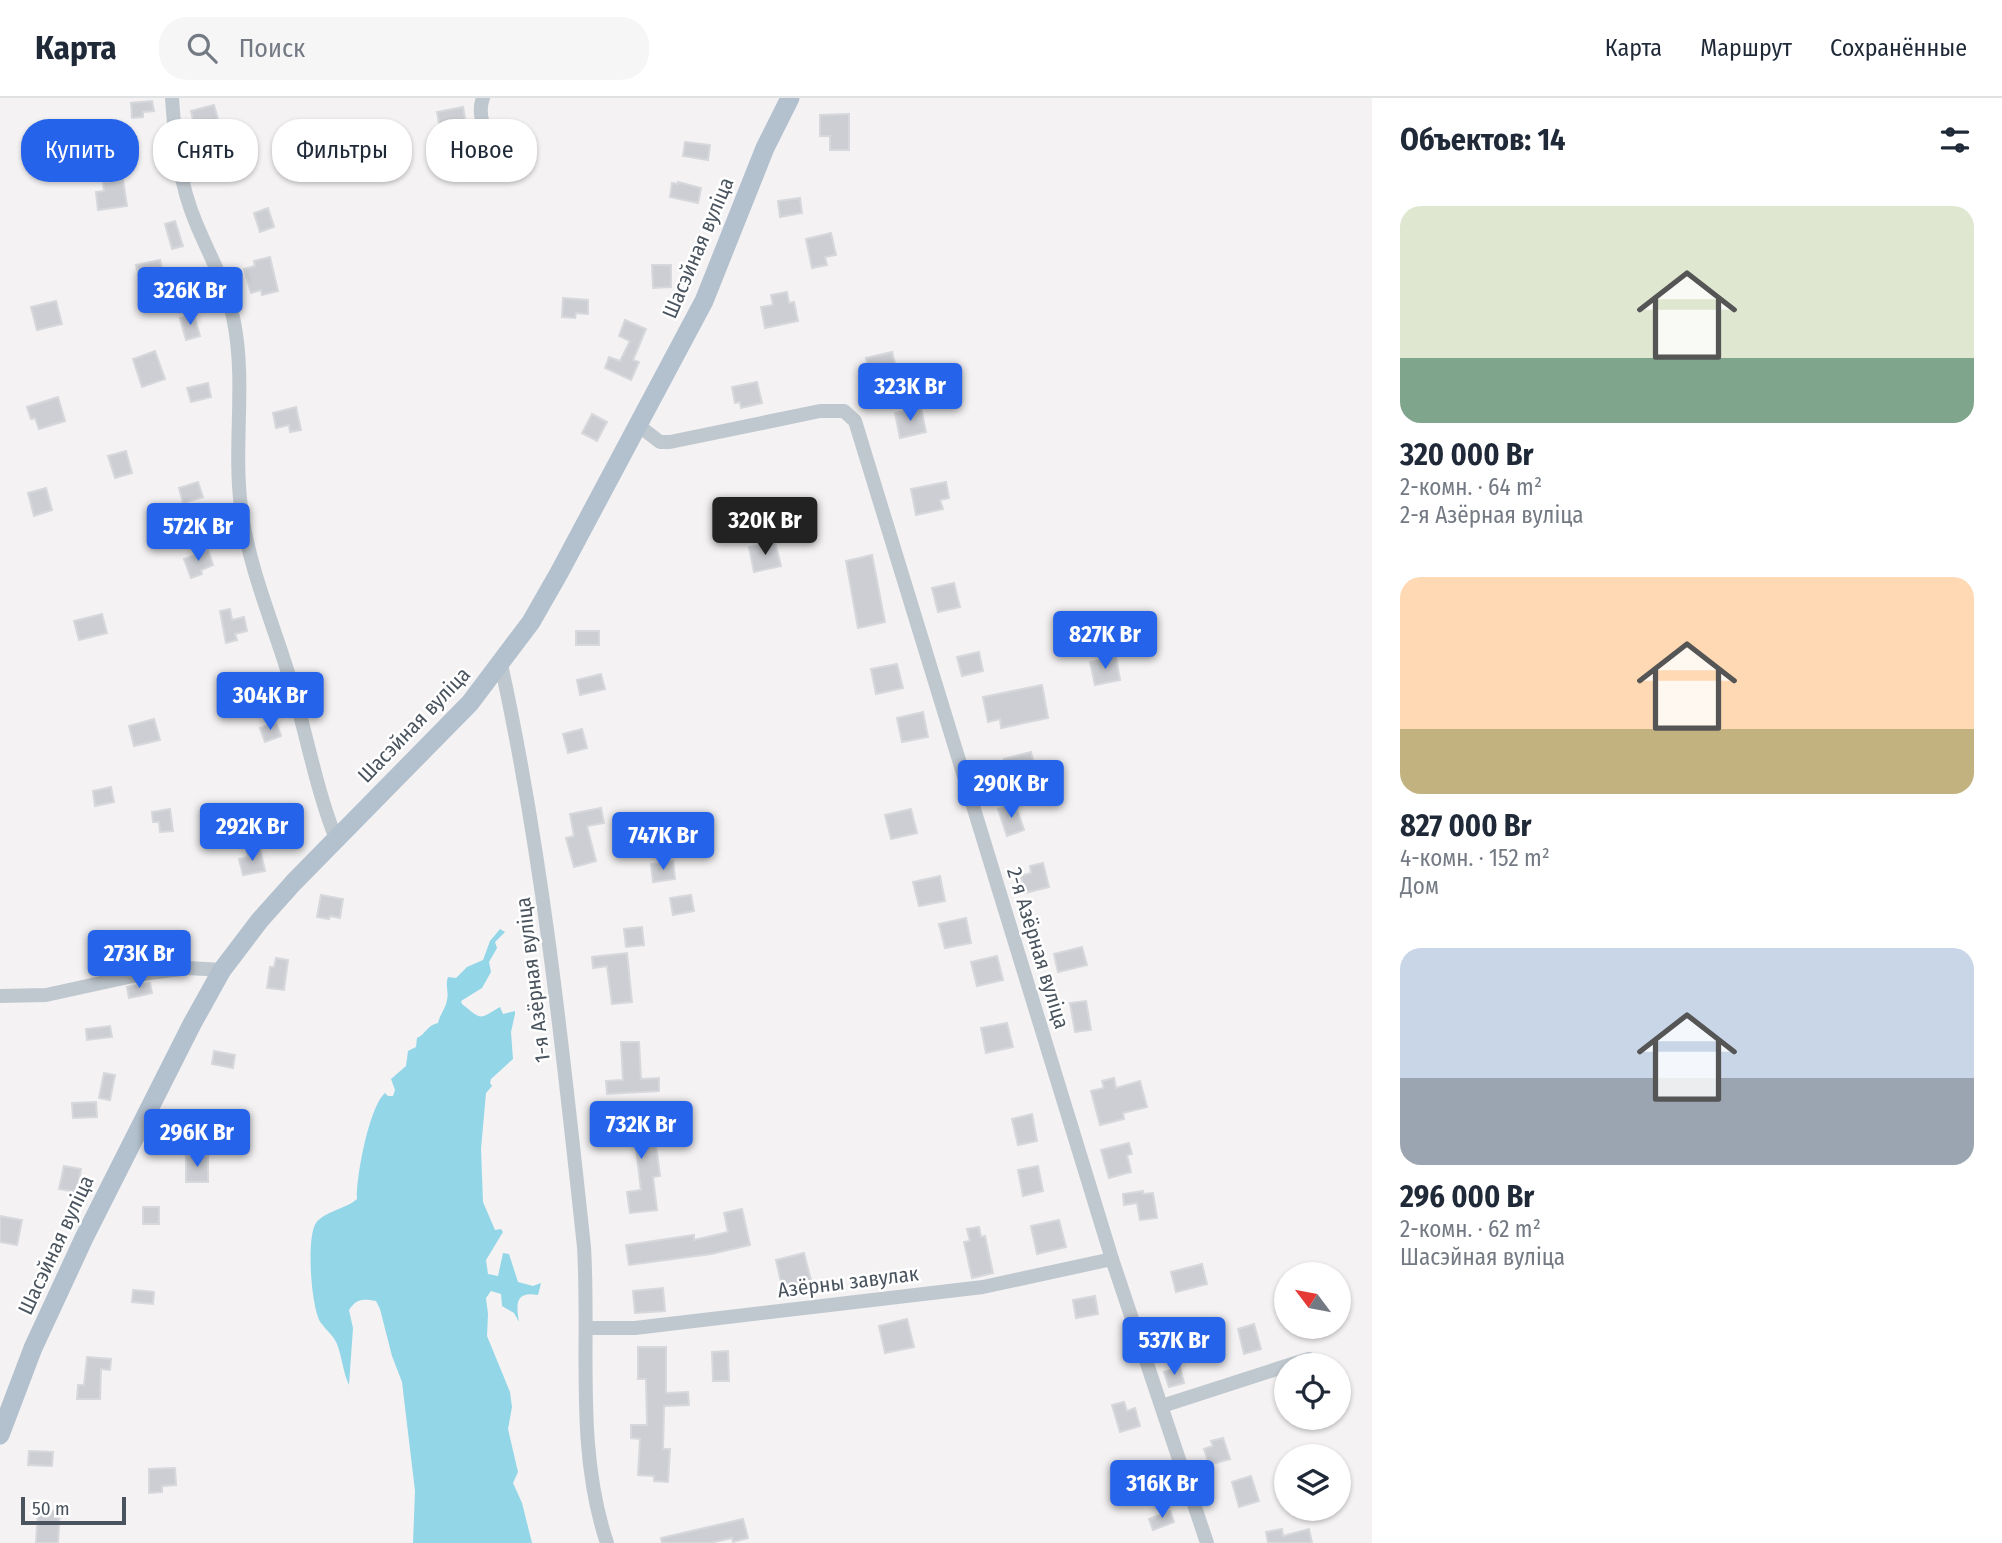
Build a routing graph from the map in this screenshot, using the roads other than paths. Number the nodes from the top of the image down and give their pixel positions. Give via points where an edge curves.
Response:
1 (172, 98) edge
2 (483, 98) edge
3 (790, 98) edge
4 (482, 119) edge
5 (639, 426) junction
6 (501, 664) junction
7 (336, 839) junction
8 (222, 970) junction
9 (0, 996) edge
10 (1112, 1259) junction
11 (587, 1328) junction
12 (1274, 1370) edge
13 (1162, 1406) junction
14 (0, 1435) edge
15 (607, 1543) edge
16 (1207, 1543) edge

1 - 7 street via 175,148 186,196 234,320 239,359 237,474 247,544
2 - 4 street
3 - 5 main road, Шасэйная вуліца via 765,148 704,301
5 - 6 main road, Шасэйная вуліца via 531,622
5 - 10 street, 2-я Азёрная вуліца via 660,442 670,442 820,411 844,411 855,421
6 - 7 main road, Шасэйная вуліца via 459,716
6 - 11 street, 1-я Азёрная вуліца via 546,909 584,1247
7 - 8 main road, Шасэйная вуліца via 260,920
8 - 9 street via 188,968 46,995
8 - 14 main road, Шасэйная вуліца via 74,1260
10 - 11 street, Азёрны завулак via 983,1287 662,1325
10 - 13 street, 2-я Азёрная вуліца
11 - 15 street, 1-я Азёрная вуліца via 585,1395 591,1476
12 - 13 street
13 - 16 street, 2-я Азёрная вуліца

